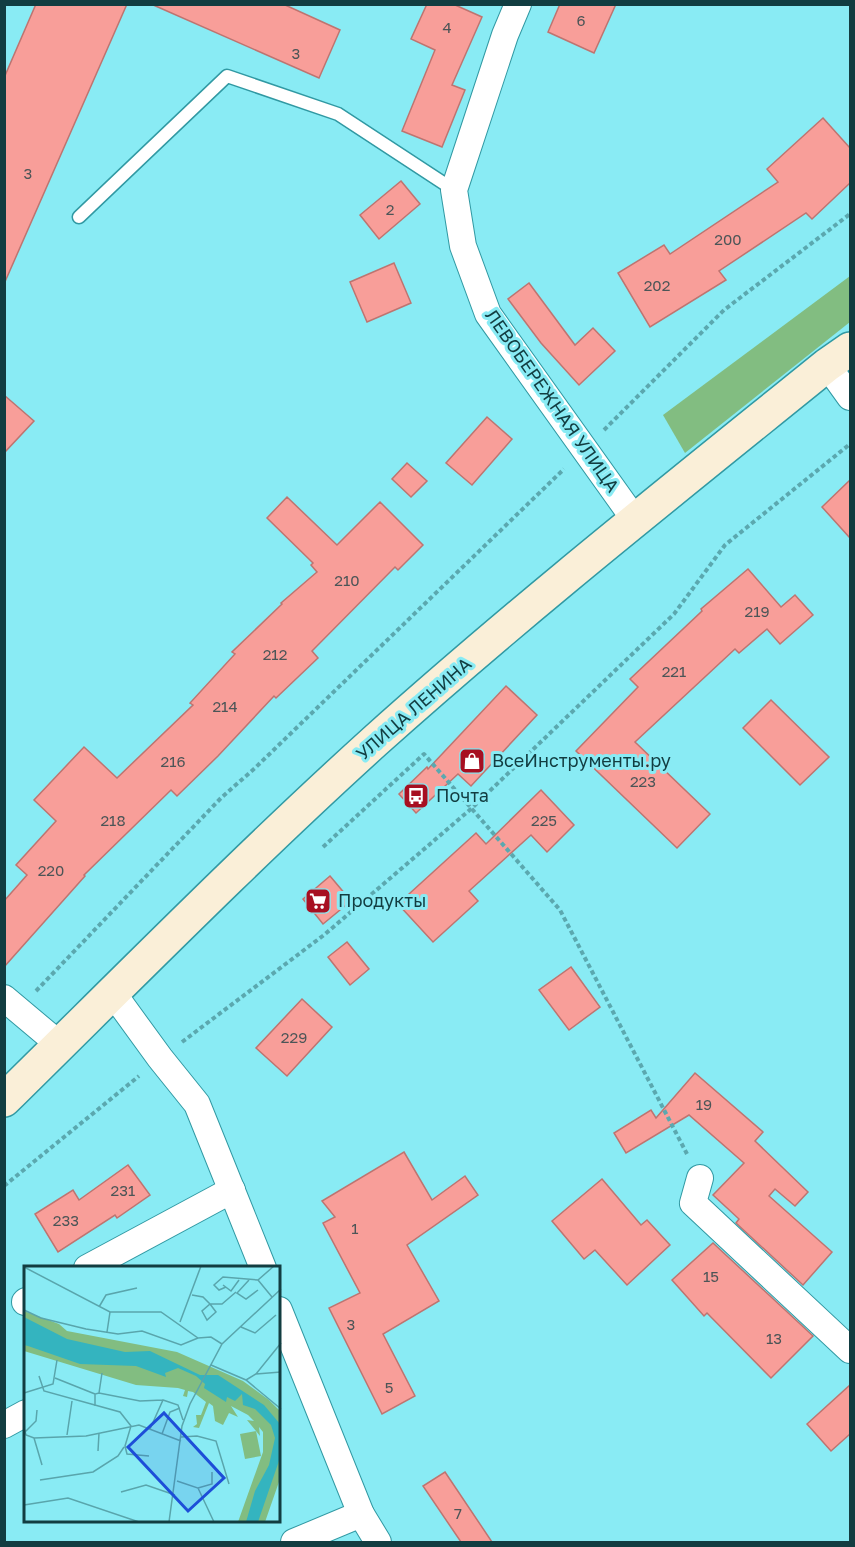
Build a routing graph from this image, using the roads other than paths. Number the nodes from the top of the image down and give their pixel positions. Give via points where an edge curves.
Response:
1 (518, 4) edge
2 (454, 190) junction
3 (79, 217) dead end
4 (839, 357) edge
5 (850, 398) edge
6 (635, 520) junction
7 (112, 992) junction
8 (12, 1004) edge
9 (60, 1045) junction
10 (4, 1100) edge
11 (700, 1178) road end
12 (232, 1190) junction
13 (91, 1266) edge
14 (261, 1266) edge
15 (280, 1312) edge
16 (850, 1350) edge
17 (24, 1414) edge
18 (4, 1425) edge
19 (361, 1514) junction
20 (294, 1542) edge
21 (378, 1542) edge

1 - 2 street, ЛЕВОБЕРЕЖНАЯ УЛИЦА
2 - 3 lane via 338,114 227,76
2 - 6 street, ЛЕВОБЕРЕЖНАЯ УЛИЦА via 463,246 488,314
4 - 5 street
4 - 6 main road, УЛИЦА ЛЕНИНА
6 - 7 main road, УЛИЦА ЛЕНИНА via 375,741
7 - 9 main road, УЛИЦА ЛЕНИНА
7 - 12 street via 197,1104
8 - 9 street
9 - 10 main road, УЛИЦА ЛЕНИНА
11 - 16 street via 693,1203
12 - 13 street
12 - 14 street
15 - 19 street
17 - 18 street
19 - 20 street
19 - 21 street

